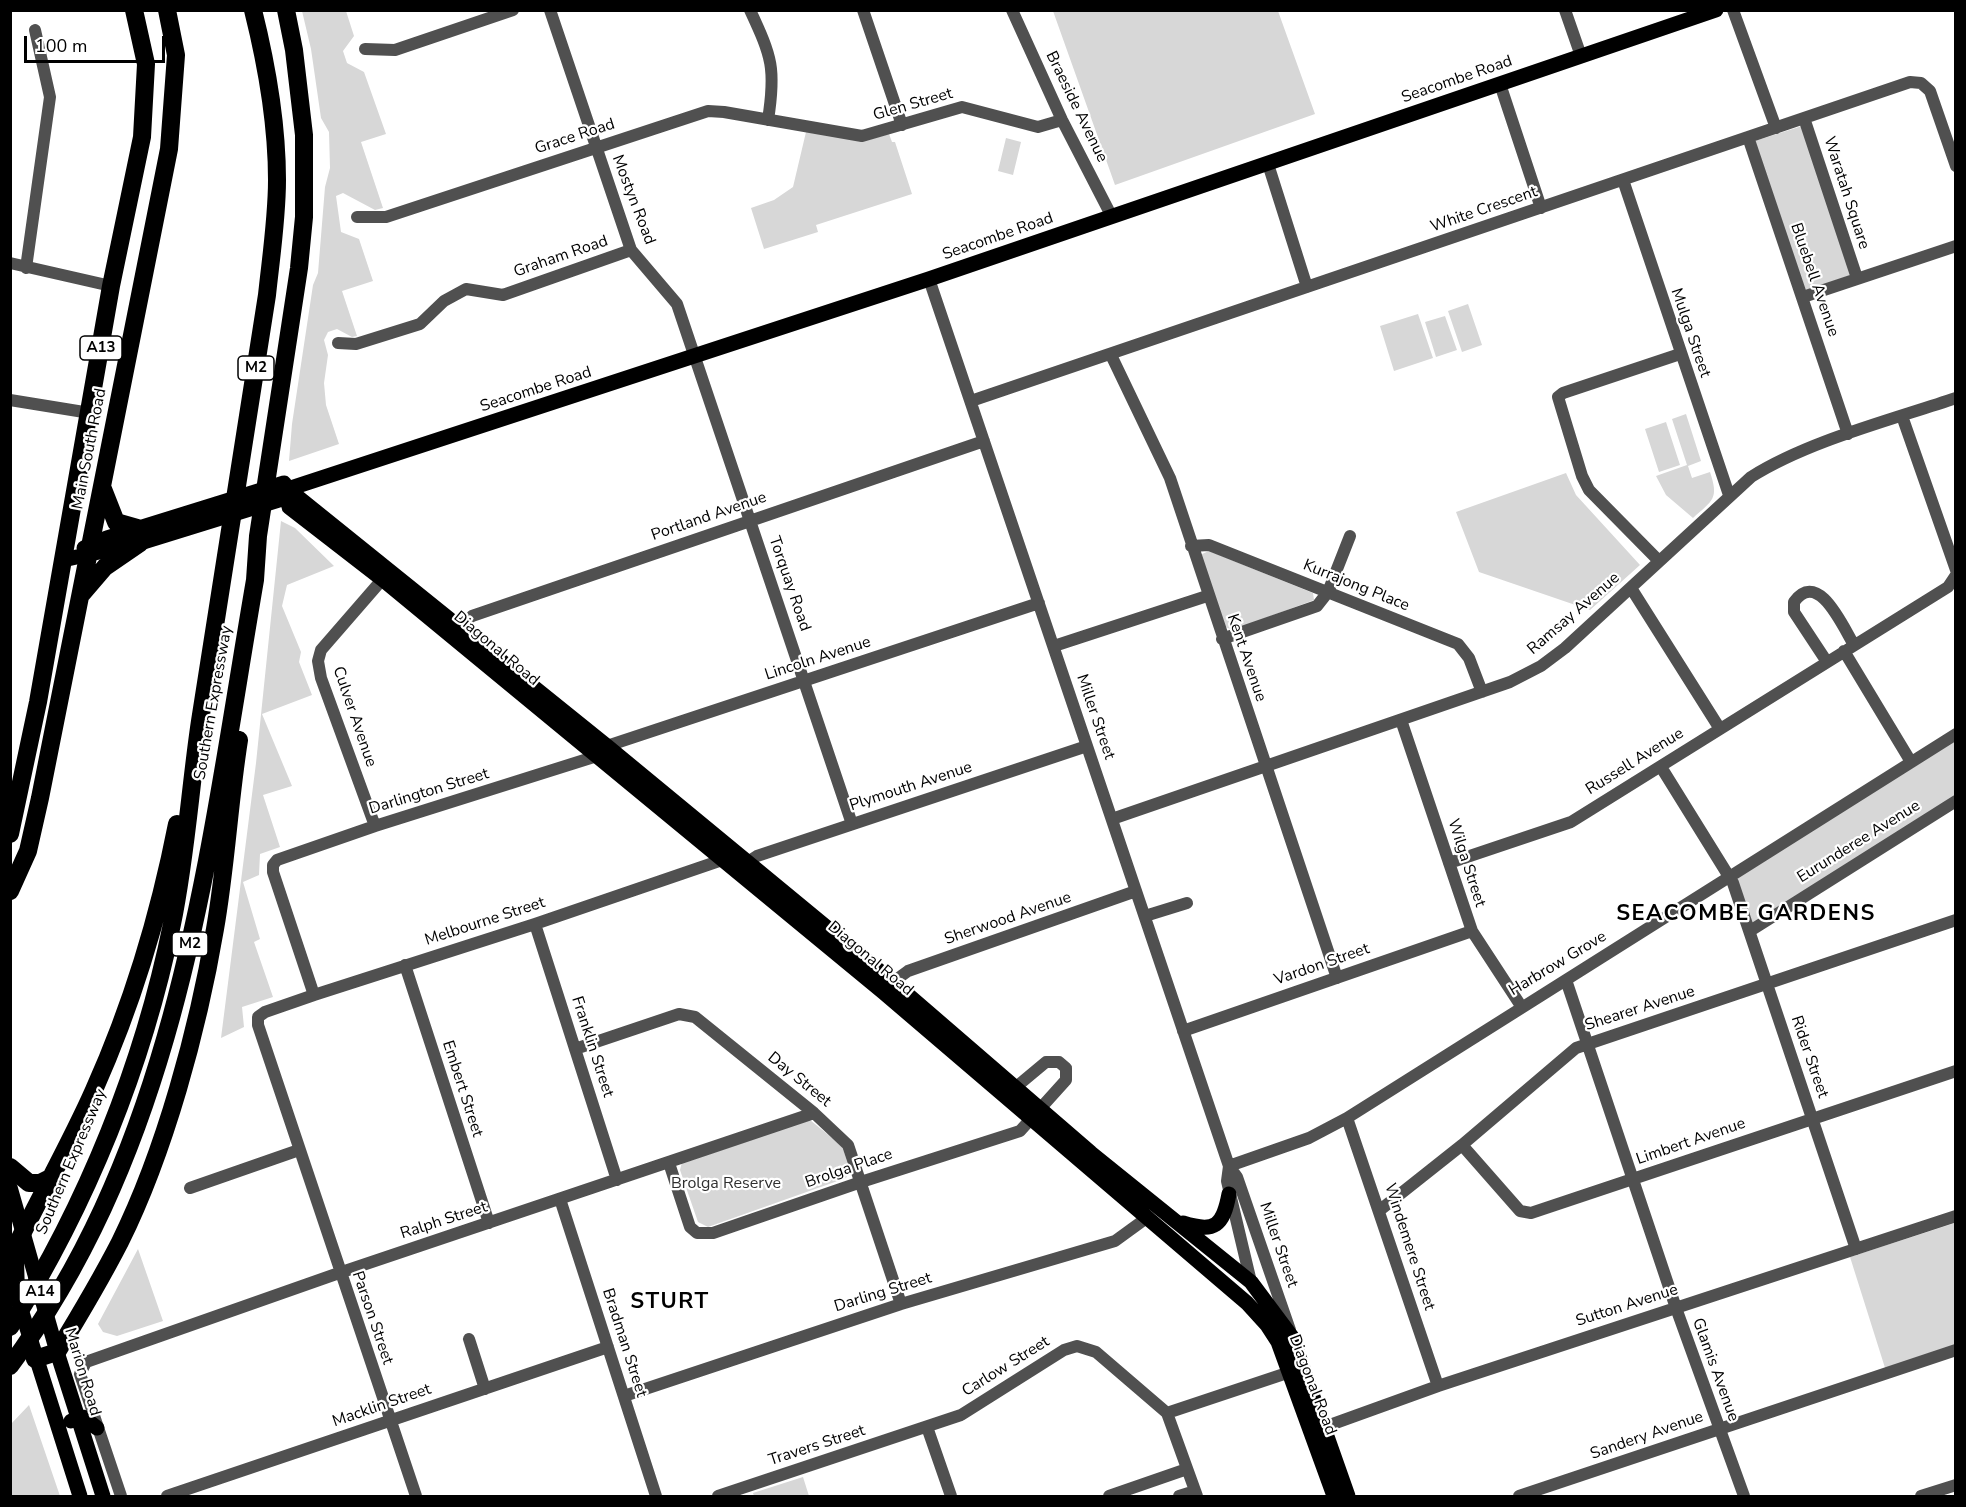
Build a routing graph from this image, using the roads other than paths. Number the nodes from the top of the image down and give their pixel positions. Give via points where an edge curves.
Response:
1 (134, 10) edge
2 (167, 10) edge
3 (253, 10) edge
4 (286, 10) edge
5 (513, 10) edge
6 (550, 10) edge
7 (750, 10) edge
8 (863, 10) edge
9 (1012, 10) edge
10 (1565, 10) edge
11 (1716, 10) edge
12 (1733, 10) edge
13 (34, 30) dead end
14 (365, 49) dead end
15 (1581, 57) junction
16 (1500, 84) junction
17 (1804, 118) junction
18 (768, 120) junction
19 (1062, 120) junction
20 (902, 125) junction
21 (806, 127) joint
22 (1776, 128) junction
23 (1748, 137) junction
24 (596, 147) junction
25 (1268, 164) junction
26 (1956, 166) edge
27 (1623, 180) junction
28 (1541, 208) junction
29 (357, 217) dead end
30 (1112, 217) junction
31 (1956, 246) edge
32 (631, 250) junction
33 (10, 263) edge
34 (26, 268) junction
35 (1857, 278) junction
36 (929, 279) junction
37 (111, 286) junction
38 (1307, 287) junction
39 (139, 291) junction
40 (1803, 297) junction
41 (338, 344) dead end
42 (1680, 354) junction
43 (694, 355) junction
44 (1111, 355) junction
45 (1956, 398) edge
46 (10, 400) edge
47 (971, 401) junction
48 (90, 413) junction
49 (1902, 416) junction
50 (1848, 434) junction
51 (984, 441) junction
52 (103, 489) junction
53 (285, 490) junction
54 (1729, 495) junction
55 (750, 520) junction
56 (1956, 527) edge
57 (1943, 531) junction
58 (138, 536) junction
59 (1350, 536) dead end
60 (1191, 546) junction
61 (89, 550) junction
62 (63, 560) junction
63 (1659, 561) junction
64 (1956, 572) edge
65 (386, 575) junction
66 (255, 580) junction
67 (1631, 588) junction
68 (1328, 592) junction
69 (81, 596) junction
70 (1207, 596) junction
71 (1039, 603) junction
72 (455, 630) junction
73 (1222, 639) junction
74 (1054, 646) junction
75 (1849, 648) junction
76 (1827, 662) junction
77 (804, 681) junction
78 (1482, 692) junction
79 (1401, 720) junction
80 (200, 726) junction
81 (1720, 729) junction
82 (1956, 734) edge
83 (1087, 746) junction
84 (602, 751) junction
85 (1911, 762) junction
86 (1266, 766) junction
87 (1661, 767) junction
88 (1956, 801) edge
89 (1112, 819) junction
90 (852, 824) junction
91 (375, 826) junction
92 (10, 834) edge
93 (727, 856) junction
94 (746, 863) junction
95 (1449, 863) junction
96 (1730, 877) junction
97 (10, 891) edge
98 (1136, 891) junction
99 (1187, 903) dead end
100 (1144, 916) junction
101 (1956, 920) edge
102 (535, 924) junction
103 (1472, 931) junction
104 (1750, 931) junction
105 (405, 965) junction
106 (1337, 978) junction
107 (1566, 980) junction
108 (1767, 984) junction
109 (888, 987) junction
110 (314, 995) junction
111 (1521, 1006) junction
112 (258, 1017) joint
113 (1183, 1031) junction
114 (1586, 1044) junction
115 (575, 1049) junction
116 (1956, 1071) edge
117 (1016, 1087) junction
118 (814, 1113) junction
119 (1037, 1113) junction
120 (1347, 1118) junction
121 (1812, 1118) junction
122 (1462, 1145) junction
123 (299, 1150) junction
124 (669, 1163) junction
125 (1229, 1166) junction
126 (10, 1167) edge
127 (48, 1179) junction
128 (1631, 1179) junction
129 (617, 1180) junction
130 (861, 1182) junction
131 (10, 1187) edge
132 (190, 1188) dead end
133 (1229, 1194) junction
134 (560, 1199) junction
135 (1380, 1210) junction
136 (1152, 1211) junction
137 (1956, 1216) edge
138 (1177, 1221) junction
139 (489, 1223) junction
140 (23, 1231) junction
141 (1856, 1249) junction
142 (339, 1273) junction
143 (10, 1274) edge
144 (1251, 1282) junction
145 (16, 1294) junction
146 (900, 1304) junction
147 (1676, 1308) junction
148 (1267, 1325) junction
149 (10, 1327) edge
150 (1292, 1337) junction
151 (469, 1339) dead end
152 (608, 1347) junction
153 (1956, 1350) edge
154 (57, 1352) junction
155 (35, 1359) junction
156 (13, 1362) edge
157 (86, 1362) joint
158 (1290, 1372) junction
159 (1438, 1386) junction
160 (485, 1389) junction
161 (624, 1396) junction
162 (1167, 1413) junction
163 (77, 1417) junction
164 (391, 1421) junction
165 (927, 1427) junction
166 (97, 1428) junction
167 (1318, 1429) junction
168 (1718, 1429) junction
169 (63, 1443) junction
170 (1187, 1469) junction
171 (1956, 1485) edge
172 (1196, 1494) edge
173 (80, 1497) edge
174 (103, 1497) edge
175 (121, 1497) edge
176 (167, 1497) edge
177 (416, 1497) edge
178 (656, 1497) edge
179 (718, 1497) edge
180 (951, 1497) edge
181 (1109, 1497) edge
182 (1179, 1497) edge
183 (1334, 1497) edge
184 (1348, 1497) edge
185 (1519, 1497) edge
186 (1744, 1497) edge
187 (1921, 1497) edge

1 - 37 highway, Main South Road / A13 via 146,64 145,106
2 - 39 highway, Main South Road / A13 via 176,55 170,149
3 - 80 highway, Southern Expressway / M2 via 272,101 277,179 275,225
4 - 66 highway, Southern Expressway / M2 via 304,135 304,217
5 - 14 street via 395,50
6 - 24 street, Mostyn Road
7 - 18 street via 774,76
8 - 20 street
9 - 19 street, Braeside Avenue
10 - 15 street
11 - 15 main road, Seacombe Road
12 - 22 street
13 - 34 street via 50,96
15 - 16 main road, Seacombe Road
16 - 25 main road, Seacombe Road
16 - 28 street
17 - 22 street, White Crescent
17 - 26 street, White Crescent via 1910,82 1921,83 1930,91
17 - 35 street, Waratah Square
18 - 21 street, Grace Road
18 - 24 street, Grace Road via 708,111
19 - 20 street, Glen Street via 1038,127 962,107
19 - 30 street, Braeside Avenue
20 - 21 street, Glen Street via 862,136
22 - 23 street, White Crescent
23 - 27 street, White Crescent
23 - 40 street, Bluebell Avenue
24 - 29 street, Grace Road via 386,217
24 - 32 street, Mostyn Road
25 - 30 main road, Seacombe Road
25 - 38 street
27 - 28 street, White Crescent
27 - 42 street, Mulga Street
28 - 38 street, White Crescent
30 - 36 main road, Seacombe Road
31 - 35 street
32 - 41 street, Graham Road via 503,294 466,289 444,301 420,324 356,344
32 - 43 street, Mostyn Road via 672,296
33 - 34 street
34 - 37 street
35 - 40 street
36 - 43 main road, Seacombe Road
36 - 47 street, Miller Street
37 - 39 highway
37 - 48 highway, Main South Road / A13
38 - 44 street, White Crescent
39 - 52 highway, Main South Road / A13
40 - 50 street, Bluebell Avenue
42 - 54 street, Mulga Street
42 - 63 street via 1563,393 1558,402 1589,490
43 - 53 main road, Seacombe Road
43 - 55 street, Torquay Road
44 - 47 street, White Crescent
44 - 60 street, Kent Avenue via 1170,478
45 - 49 street, Ramsay Avenue
46 - 48 street
47 - 51 street, Miller Street
48 - 62 highway, Main South Road / A13
49 - 50 street, Ramsay Avenue
49 - 57 street, Russell Avenue
50 - 54 street, Ramsay Avenue via 1769,466
51 - 55 street, Portland Avenue
51 - 71 street, Miller Street
52 - 58 highway via 116,522
52 - 61 highway, Main South Road / A13
53 - 58 main road, Seacombe Road via 216,519
53 - 58 main road, Seacombe Road via 219,503
53 - 65 main road, Diagonal Road
54 - 63 street, Ramsay Avenue
55 - 72 street, Portland Avenue via 472,616
55 - 77 street, Torquay Road
56 - 57 street
57 - 64 street, Russell Avenue
58 - 61 main road, Seacombe Road
58 - 69 highway, A13
59 - 68 street
60 - 68 street, Kurrajong Place via 1209,545
60 - 70 street, Kent Avenue
61 - 62 main road, Seacombe Road
61 - 69 highway, Main South Road / A13
62 - 92 highway, Main South Road / A13 via 23,785
63 - 67 street, Ramsay Avenue
64 - 75 street, Russell Avenue via 1948,587
65 - 72 main road, Diagonal Road
65 - 91 street, Culver Avenue via 321,650 318,661
66 - 154 highway via 223,880 197,1014 141,1195 120,1242
66 - 156 highway, Southern Expressway / M2 via 199,903 181,987 151,1088 116,1181 62,1290
67 - 78 street, Ramsay Avenue via 1556,656 1510,682
67 - 81 street
68 - 73 street via 1312,609
68 - 78 street, Kurrajong Place via 1458,644
69 - 97 highway, Main South Road / A13 via 28,851
70 - 73 street, Kent Avenue
70 - 74 street
71 - 74 street, Miller Street
71 - 77 street, Lincoln Avenue
72 - 84 main road, Diagonal Road
73 - 86 street, Kent Avenue
74 - 83 street, Miller Street
75 - 76 street, Russell Avenue
75 - 76 street via 1822,595 1812,591 1800,594 1794,602 1794,612
75 - 85 street
76 - 81 street, Russell Avenue
77 - 84 street, Lincoln Avenue
77 - 90 street, Torquay Road
78 - 79 street, Ramsay Avenue
79 - 86 street, Ramsay Avenue
79 - 95 street, Wilga Street
80 - 127 highway, M2 via 156,917 130,1002 88,1105
80 - 149 highway, Southern Expressway / M2 via 172,924 144,1035 89,1180 51,1258
81 - 87 street, Russell Avenue
82 - 85 street, Harbrow Grove
83 - 89 street, Miller Street
83 - 90 street, Plymouth Avenue
84 - 91 street, Darlington Street
84 - 93 main road, Diagonal Road
85 - 96 street, Harbrow Grove
86 - 89 street, Ramsay Avenue
86 - 106 street, Kent Avenue
87 - 95 street, Russell Avenue via 1571,822
87 - 96 street, Rider Street
88 - 104 street, Eurunderee Avenue
89 - 98 street, Miller Street
90 - 94 street, Plymouth Avenue
91 - 110 street, Darlington Street via 277,860 273,865
93 - 94 main road, Diagonal Road
93 - 102 street, Melbourne Street
93 - 109 main road, Diagonal Road
94 - 109 main road, Diagonal Road
95 - 103 street, Wilga Street
96 - 104 street, Rider Street
96 - 107 street, Harbrow Grove
98 - 100 street, Miller Street
98 - 109 street, Sherwood Avenue via 908,971
99 - 100 street
100 - 113 street, Miller Street
101 - 108 street, Shearer Avenue
102 - 105 street, Melbourne Street
102 - 115 street, Franklin Street
103 - 106 street, Vardon Street
103 - 111 street, Wilga Street
104 - 108 street, Rider Street
105 - 110 street, Melbourne Street
105 - 139 street, Embert Street
106 - 113 street, Vardon Street
107 - 111 street, Harbrow Grove
107 - 114 street, Glamis Avenue
108 - 114 street, Shearer Avenue
108 - 121 street, Rider Street
109 - 117 main road, Diagonal Road
109 - 119 main road, Diagonal Road
110 - 112 street, Melbourne Street
111 - 120 street, Harbrow Grove
112 - 123 street, Parson Street
113 - 125 street, Miller Street
114 - 122 street, Shearer Avenue via 1576,1048
114 - 128 street, Glamis Avenue
115 - 118 street, Day Street via 688,1013
115 - 129 street, Franklin Street
116 - 121 street, Limbert Avenue
117 - 119 main road, Diagonal Road
117 - 119 street via 1046,1062 1059,1062 1066,1068 1066,1080
118 - 124 street, Ralph Street
118 - 130 street, Day Street via 848,1145
119 - 130 street, Brolga Place via 1020,1131
119 - 136 main road, Diagonal Road via 1091,1153
120 - 125 street, Harbrow Grove via 1309,1138
120 - 135 street, Windemere Street
121 - 128 street, Limbert Avenue
121 - 141 street, Rider Street
122 - 128 street, Limbert Avenue via 1520,1211 1532,1213
122 - 135 street, Shearer Avenue
123 - 132 street
123 - 142 street, Parson Street
124 - 129 street, Ralph Street
124 - 130 street, Brolga Place via 690,1227 698,1233 713,1233
125 - 133 street, Miller Street
125 - 150 street, Miller Street via 1237,1178
126 - 127 highway via 28,1183
127 - 140 highway, M2
128 - 147 street, Glamis Avenue
129 - 134 street, Ralph Street
130 - 146 street, Day Street
131 - 140 main road, Marion Road / A14
133 - 138 main road via 1226,1211 1217,1225 1196,1227
133 - 144 street, Miller Street
134 - 139 street, Ralph Street
134 - 152 street, Bradman Street
135 - 159 street, Windemere Street
136 - 138 main road, Diagonal Road
136 - 146 street, Darling Street via 1115,1241
136 - 148 main road, Diagonal Road
137 - 141 street, Sutton Avenue
138 - 144 main road, Diagonal Road
139 - 142 street, Ralph Street
140 - 145 highway via 15,1251
140 - 154 main road, Marion Road / A14
141 - 147 street, Sutton Avenue
142 - 157 street, Ralph Street
142 - 164 street, Parson Street
143 - 145 main road, A14
144 - 148 main road
144 - 150 main road, Diagonal Road
145 - 155 main road, A14
146 - 161 street, Darling Street
147 - 159 street, Sutton Avenue
147 - 168 street, Glamis Avenue
148 - 158 main road, Diagonal Road
150 - 167 main road, Diagonal Road
151 - 160 street
152 - 160 street, Macklin Street
152 - 161 street, Bradman Street
153 - 168 street, Sandery Avenue
154 - 155 highway
154 - 163 main road, Marion Road / A14
155 - 169 main road, A14
157 - 166 street, Marion Road via 80,1374
158 - 162 street
158 - 167 main road, Diagonal Road
159 - 167 street, Sutton Avenue
160 - 164 street, Macklin Street
161 - 178 street, Bradman Street
162 - 165 street, Carlow Street via 1096,1352 1077,1346 1064,1350 961,1414
162 - 170 street
163 - 166 main road via 87,1419
163 - 169 main road via 69,1423
163 - 174 main road, Marion Road / A14
164 - 176 street, Macklin Street
164 - 177 street, Parson Street
165 - 179 street, Travers Street
165 - 180 street
166 - 175 street, Marion Road
167 - 183 main road, Diagonal Road
167 - 184 main road, Diagonal Road
168 - 185 street, Sandery Avenue
168 - 186 street, Glamis Avenue
169 - 173 main road, A14
170 - 172 street
170 - 181 street
171 - 187 street
172 - 182 street

